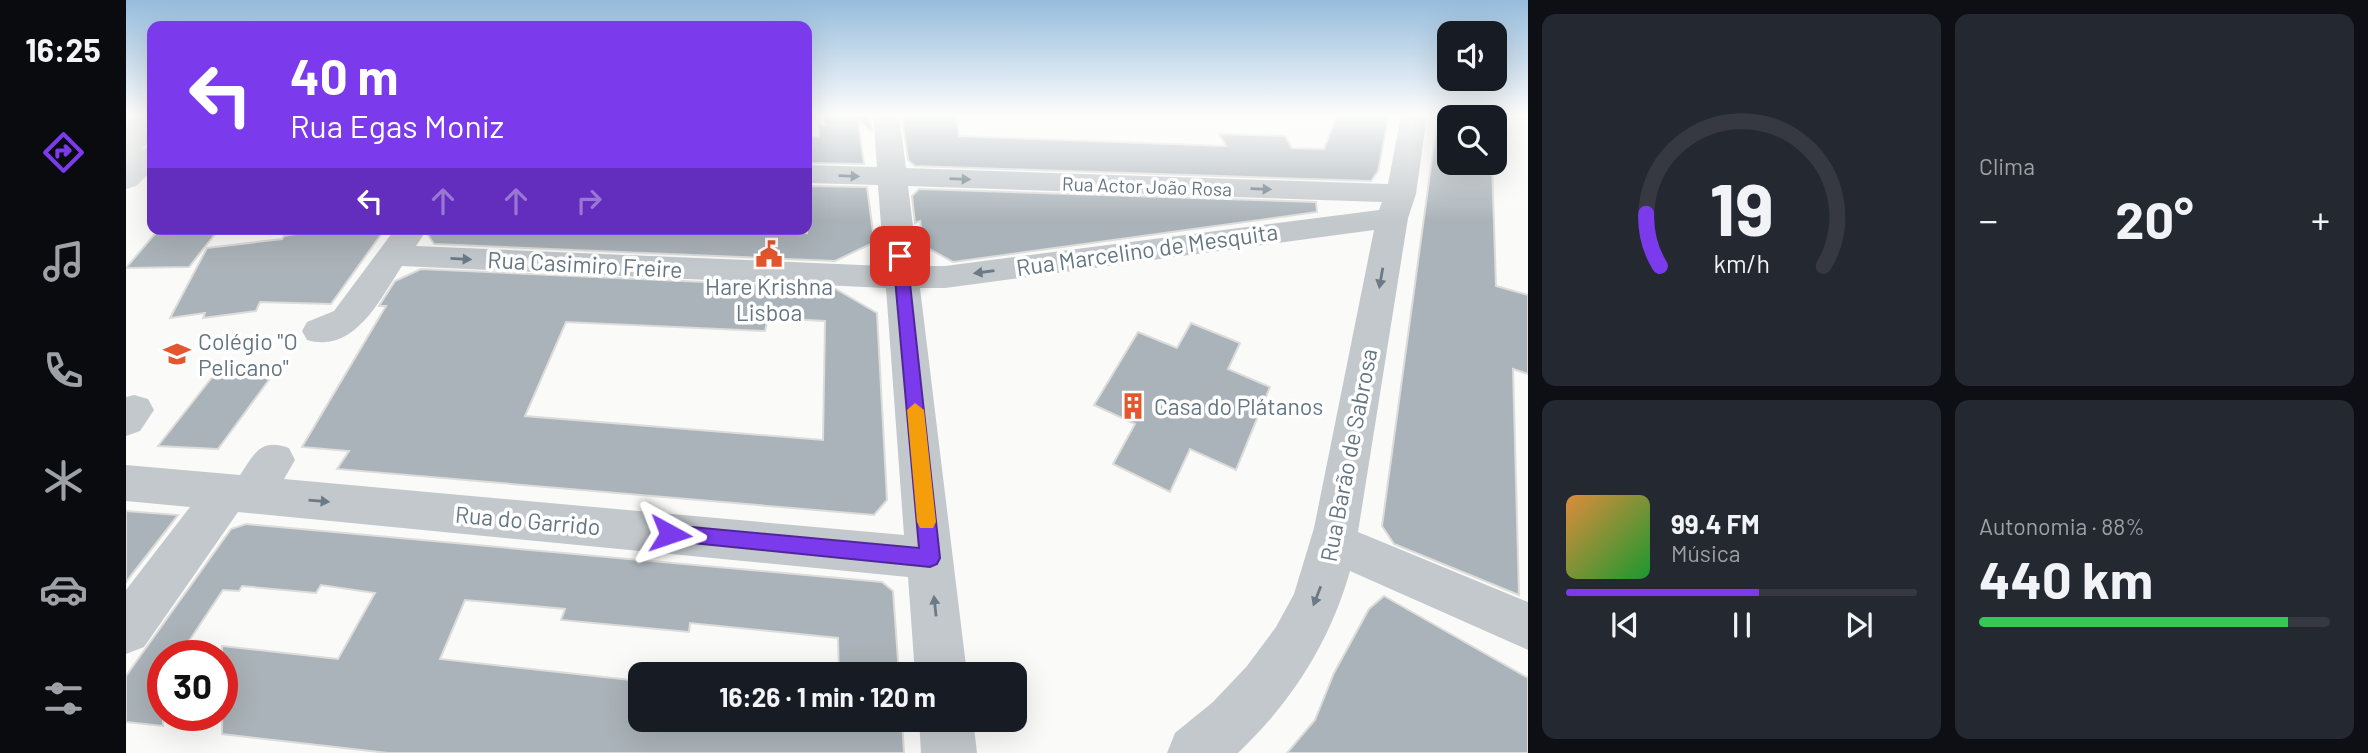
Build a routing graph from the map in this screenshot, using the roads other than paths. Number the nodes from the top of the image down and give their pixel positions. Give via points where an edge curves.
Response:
1 (889, 150) edge
2 (1408, 150) edge
3 (147, 160) edge
4 (812, 174) edge
5 (892, 177) junction
6 (126, 180) edge
7 (1396, 206) junction
8 (402, 242) edge
9 (902, 277) junction
10 (334, 325) dead end
11 (251, 482) junction
12 (126, 483) edge
13 (1332, 542) junction
14 (930, 558) junction
15 (1528, 626) edge
16 (126, 630) edge
17 (940, 662) edge
18 (947, 732) edge
19 (949, 753) edge
20 (1195, 753) edge

1 - 5 street
2 - 7 street, Rua Barão de Sabrosa
3 - 6 main road
4 -> 5 street, Rua Actor João Rosa
5 -> 7 street, Rua Actor João Rosa
5 - 9 street
7 -> 9 street, Rua Marcelino de Mesquita via 945,277
7 -> 13 street, Rua Barão de Sabrosa
8 -> 9 street, Rua Casimiro Freire
8 - 10 street
9 - 14 street
11 - 12 street, Rua do Garrido
11 -> 14 street, Rua do Garrido
11 - 16 street
13 - 15 street
13 -> 20 street, Rua Barão de Sabrosa via 1316,600 1297,640 1238,716
17 -> 14 street
18 - 19 street

